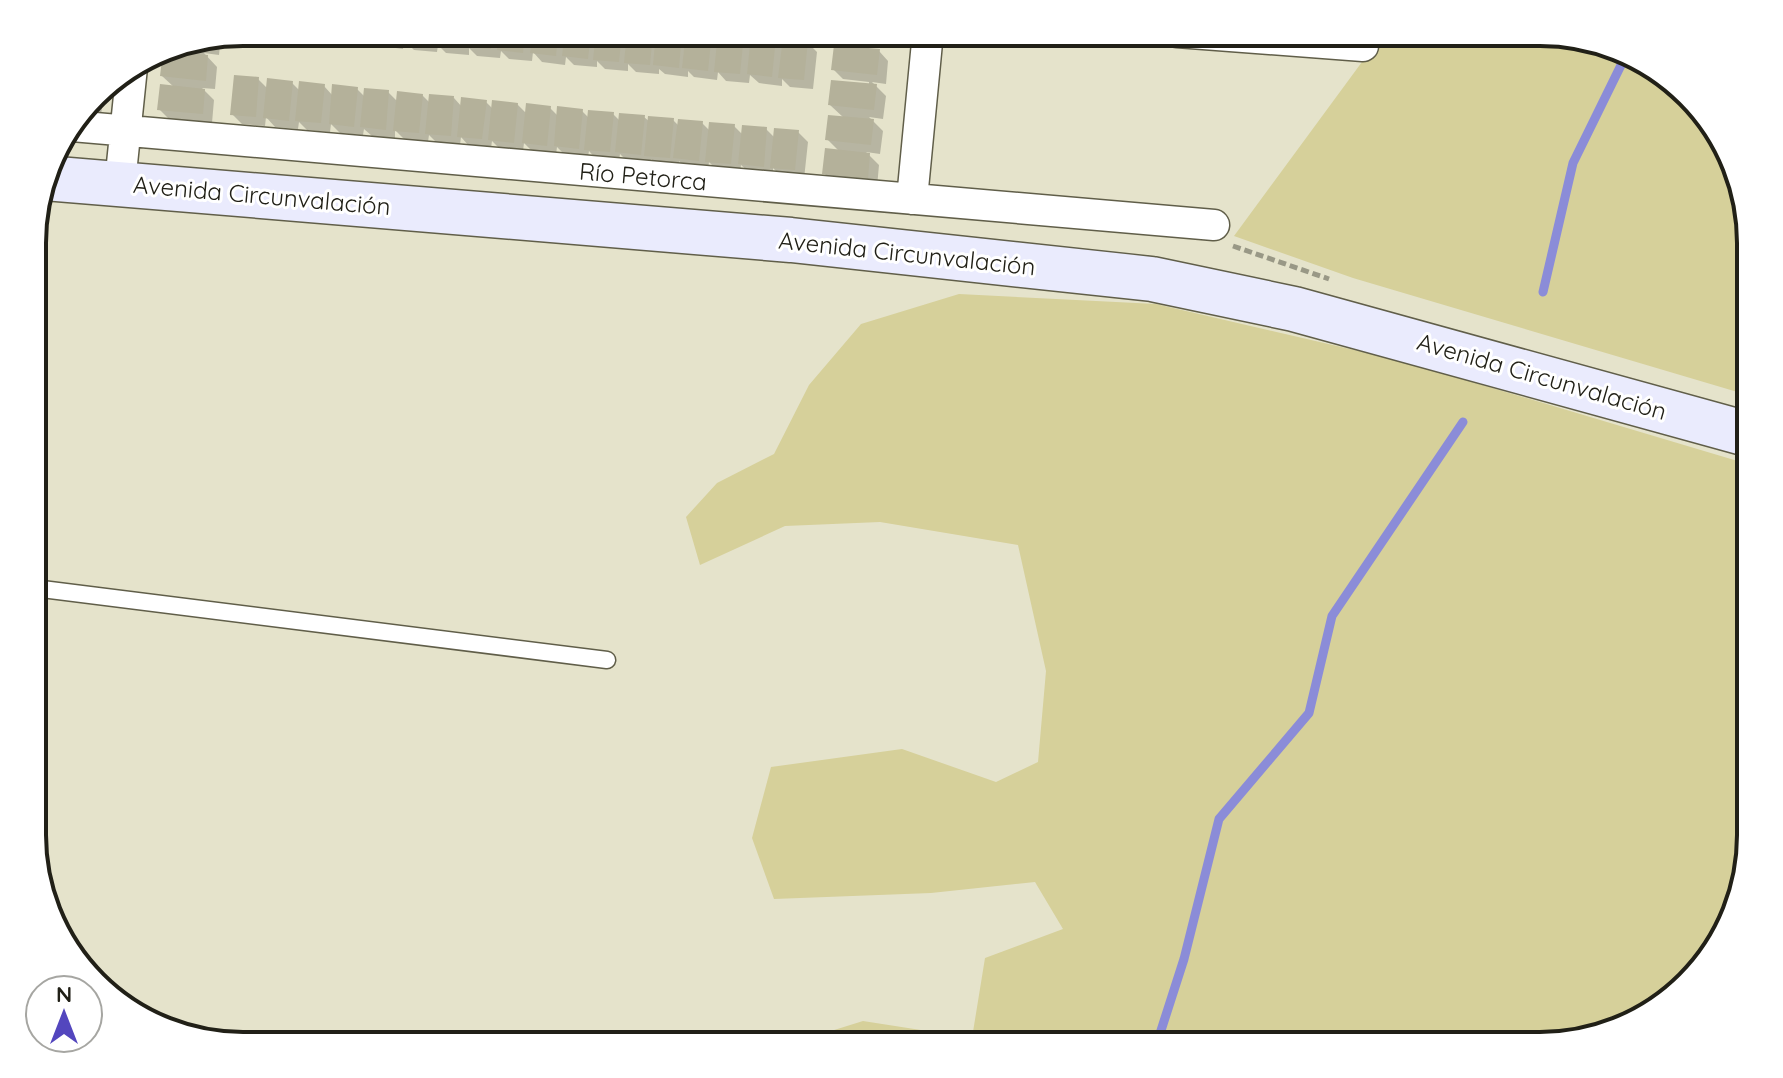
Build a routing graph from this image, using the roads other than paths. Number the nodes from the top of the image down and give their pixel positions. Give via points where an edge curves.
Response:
1 (927, 46) edge
2 (130, 82) edge
3 (84, 127) edge
4 (125, 131) junction
5 (57, 179) edge
6 (120, 183) junction
7 (912, 199) junction
8 (1214, 225) dead end
9 (1737, 431) edge
10 (46, 590) edge
11 (607, 660) dead end

1 - 7 street
2 - 4 street
3 - 4 street, Río Petorca
4 - 6 street
4 - 7 street, Río Petorca
5 - 6 main road, Avenida Circunvalación
6 - 9 main road, Avenida Circunvalación via 791,240 1152,279 1309,312
7 - 8 street, Río Petorca
10 - 11 lane

